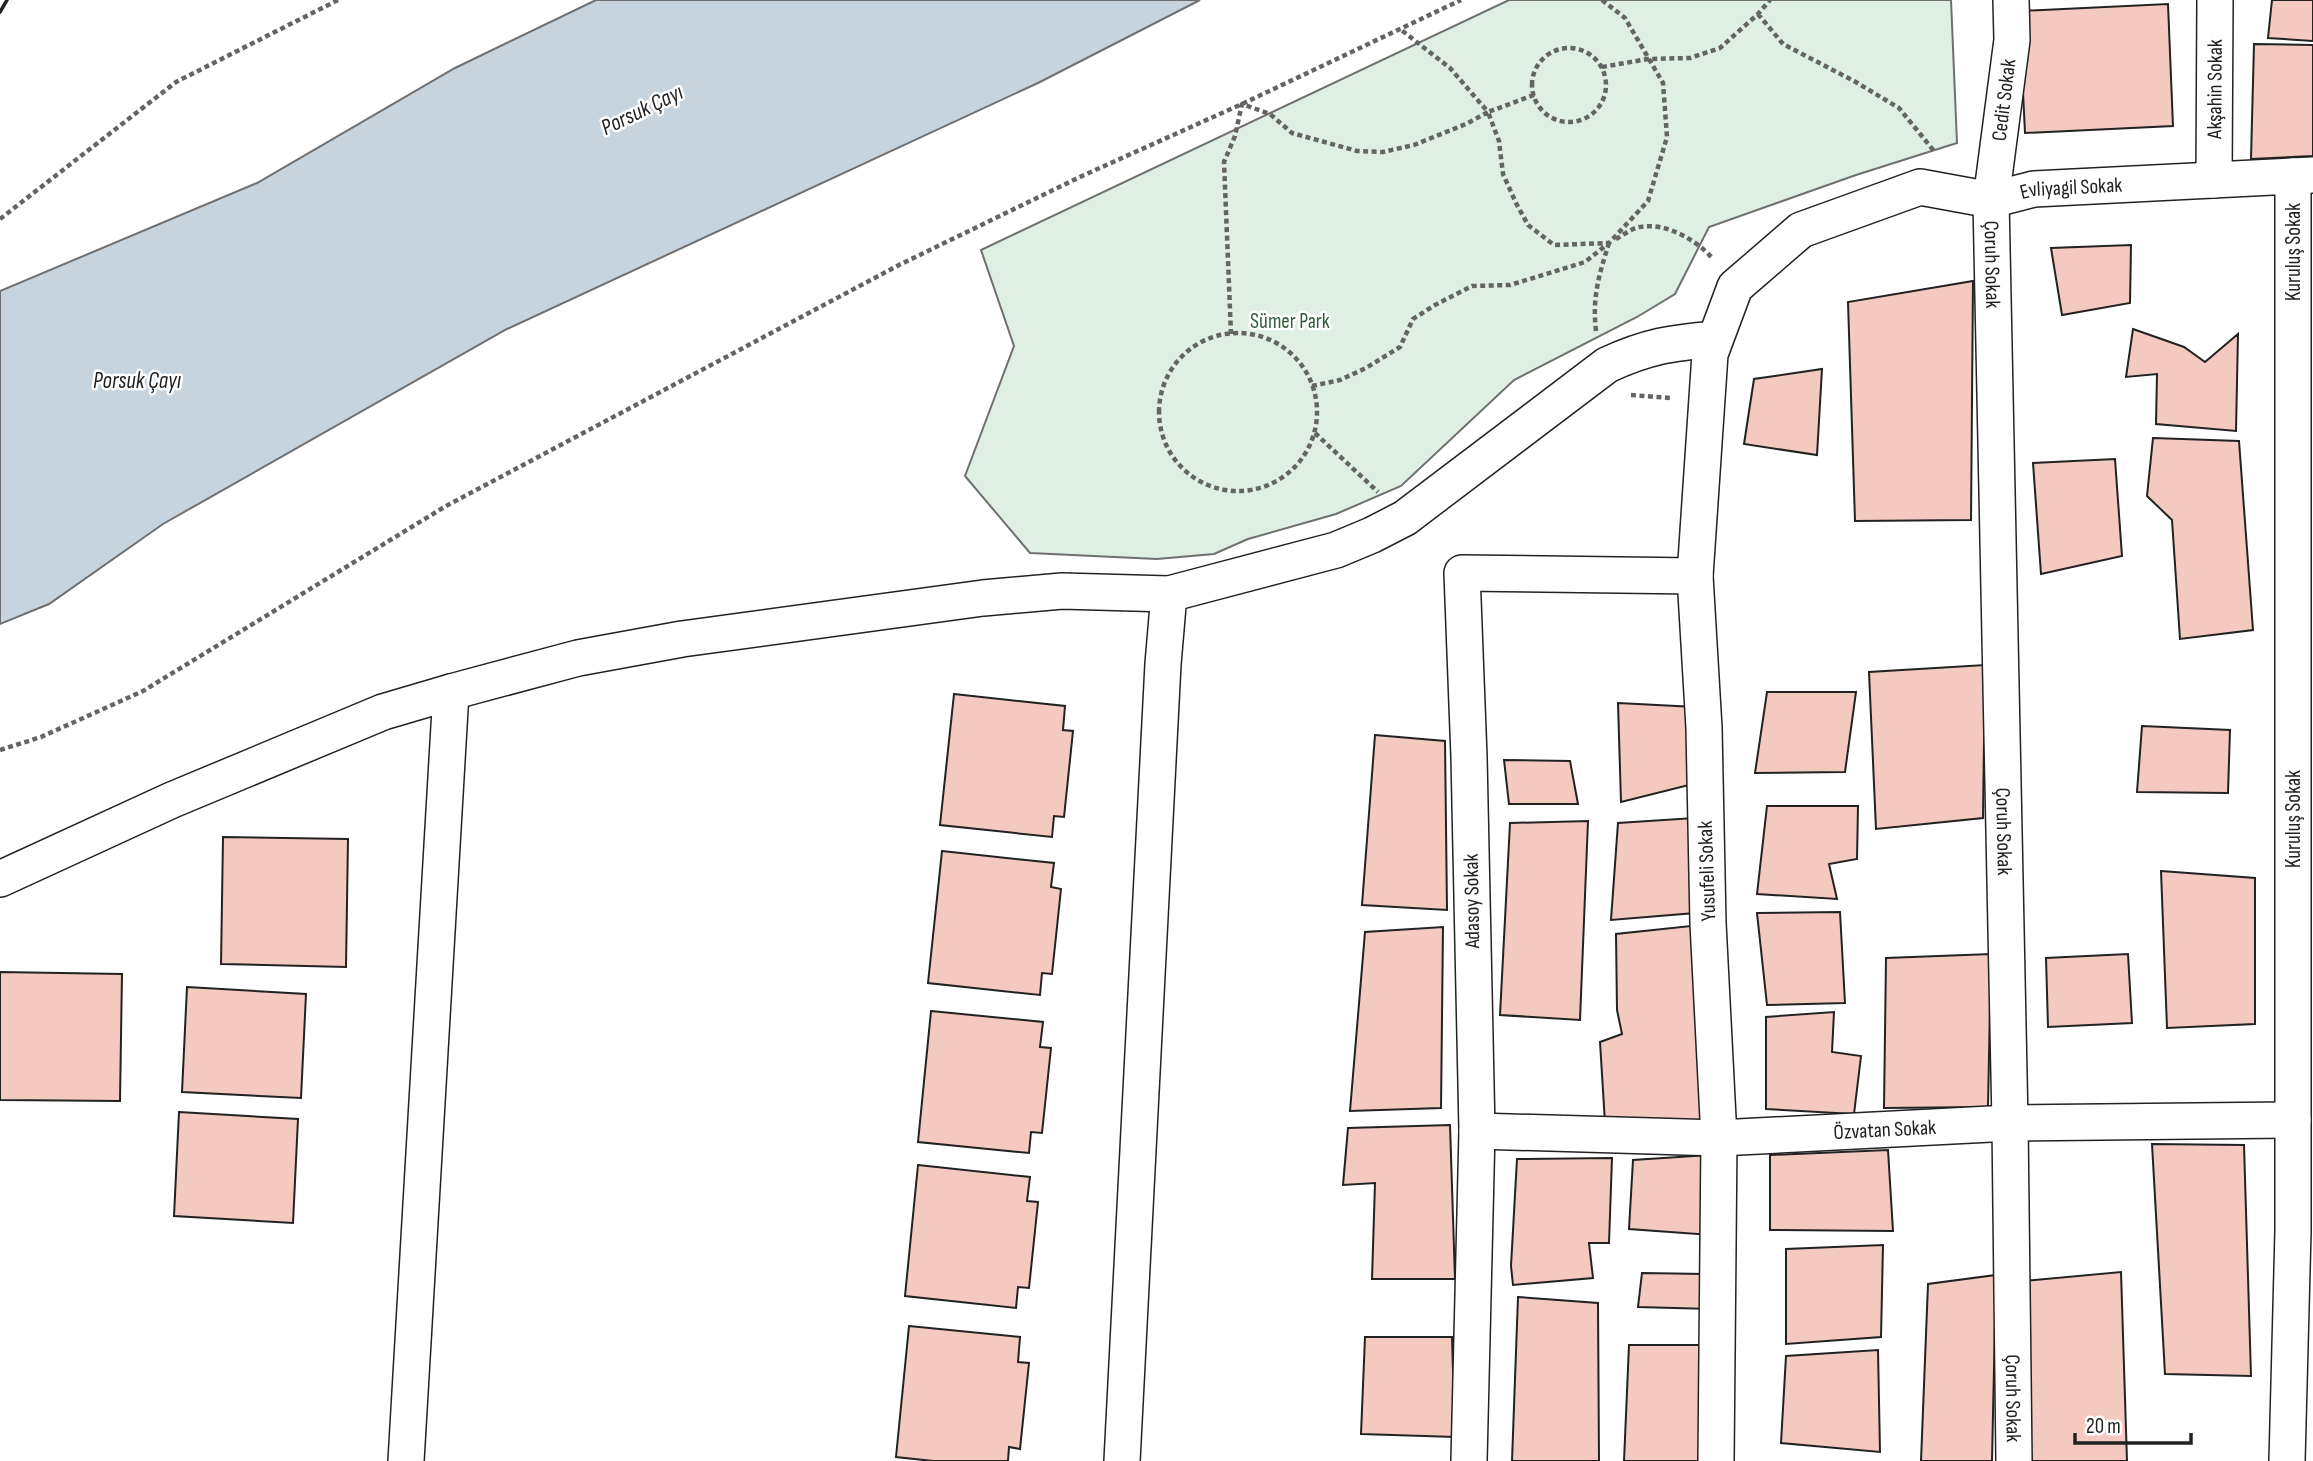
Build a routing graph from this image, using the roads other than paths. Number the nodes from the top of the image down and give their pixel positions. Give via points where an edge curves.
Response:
1 (2011, 0) edge
2 (2216, 0) edge
3 (2303, 175) edge
4 (2214, 180) junction
5 (1991, 200) junction
6 (1735, 287) joint
7 (1715, 340) junction
8 (2303, 533) edge
9 (1695, 576) junction
10 (1169, 594) junction
11 (451, 692) junction
12 (0, 878) edge
13 (2303, 1108) edge
14 (2010, 1123) junction
15 (1477, 1131) junction
16 (1718, 1138) junction
17 (406, 1461) edge
18 (1122, 1461) edge
19 (1469, 1461) edge
20 (1716, 1461) edge
21 (2014, 1461) edge
22 (2287, 1461) edge

1 - 5 street, Cedit Sokak via 2012,40
2 - 4 street, Akşahin Sokak
3 - 4 street, Evliyagil Sokak
3 - 8 street, Kuruluş Sokak
4 - 5 street, Evliyagil Sokak via 2034,188
5 - 6 street, Evliyagil Sokak via 1920,187 1801,230
5 - 14 street, Çoruh Sokak
6 - 7 street, Yusufeli Sokak
7 - 9 street, Yusufeli Sokak via 1710,354
7 - 10 street via 1667,344 1607,365 1405,518 1372,535 1336,550
8 - 13 street, Kuruluş Sokak
9 - 15 street, Adasoy Sokak via 1462,573
9 - 16 street, Yusufeli Sokak
10 - 11 street via 1062,591 983,597 578,658
10 - 18 street
11 - 12 street via 383,712
11 - 17 street
13 - 14 street, Özvatan Sokak
13 - 22 street, Kuruluş Sokak via 2293,1231
14 - 16 street, Özvatan Sokak
14 - 21 street, Çoruh Sokak
15 - 16 street, Özvatan Sokak
15 - 19 street, Adasoy Sokak
16 - 20 street, Yusufeli Sokak

